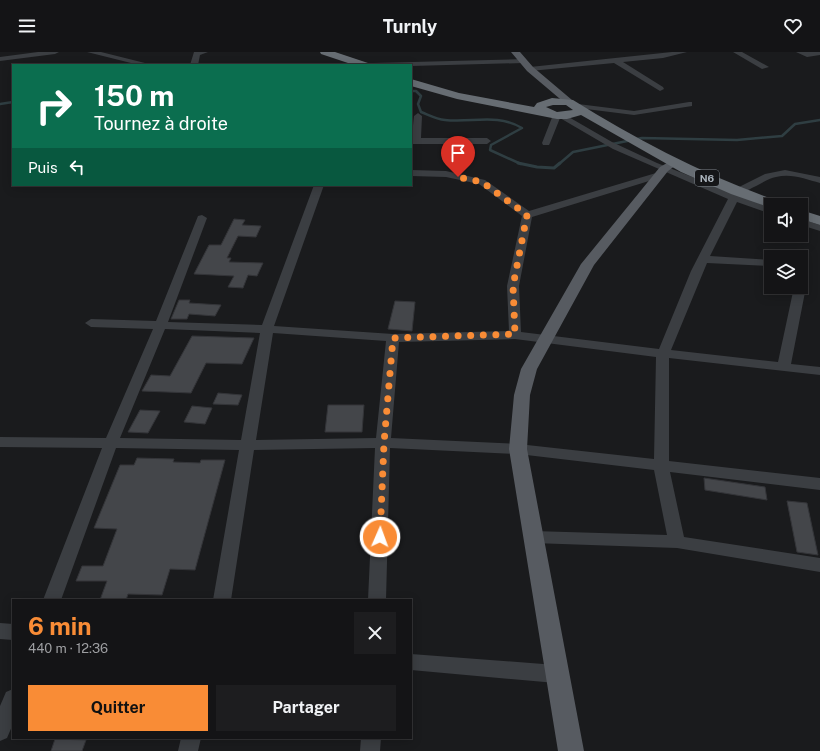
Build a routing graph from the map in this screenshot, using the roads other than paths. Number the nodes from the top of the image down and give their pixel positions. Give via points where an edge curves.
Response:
1 (55, 52) edge
2 (92, 52) edge
3 (325, 52) edge
4 (515, 52) edge
5 (683, 52) edge
6 (737, 52) edge
7 (800, 52) edge
8 (198, 53) edge
9 (820, 53) edge
10 (0, 59) edge
11 (523, 61) junction
12 (616, 61) junction
13 (145, 64) edge
14 (194, 64) edge
15 (361, 64) edge
16 (410, 64) edge
17 (765, 67) dead end
18 (530, 69) junction
19 (412, 82) edge
20 (660, 89) dead end
21 (688, 104) dead end
22 (576, 106) junction
23 (554, 107) junction
24 (418, 116) dead end
25 (609, 125) junction
26 (414, 141) edge
27 (487, 141) dead end
28 (546, 143) dead end
29 (666, 169) junction
30 (412, 173) edge
31 (820, 179) edge
32 (319, 186) edge
33 (735, 195) junction
34 (764, 202) edge
35 (764, 208) edge
36 (527, 215) junction
37 (808, 216) edge
38 (202, 218) dead end
39 (820, 220) edge
40 (808, 224) edge
41 (820, 228) edge
42 (703, 259) junction
43 (764, 262) edge
44 (799, 294) edge
45 (91, 323) dead end
46 (161, 325) junction
47 (267, 329) junction
48 (515, 334) junction
49 (393, 338) junction
50 (544, 340) junction
51 (663, 354) junction
52 (783, 368) junction
53 (820, 371) edge
54 (0, 442) edge
55 (111, 443) junction
56 (384, 443) junction
57 (249, 445) junction
58 (518, 449) junction
59 (661, 465) junction
60 (820, 484) edge
61 (533, 537) junction
62 (676, 542) junction
63 (820, 565) edge
64 (52, 599) edge
65 (222, 599) edge
66 (377, 599) edge
67 (0, 631) edge
68 (12, 632) edge
69 (412, 662) edge
70 (556, 674) junction
71 (12, 700) edge
72 (0, 730) edge
73 (191, 739) edge
74 (371, 739) edge
75 (188, 751) edge
76 (370, 751) edge
77 (571, 751) edge

1 - 10 street
2 - 13 street
3 - 15 highway
4 - 11 main road
5 - 12 street
6 - 17 street
7 - 9 street via 807,55
8 - 14 street
11 - 16 street
11 - 18 main road
12 - 18 street
12 - 20 street
18 - 23 main road
19 - 23 highway, N6 via 457,96 496,104
21 - 22 street via 634,113
22 - 23 highway, N6
22 - 23 highway via 576,113
22 - 25 highway, N6
23 - 25 highway, N6
23 - 28 street
23 - 29 street via 614,146
24 - 26 street
25 - 29 highway, N6 via 641,144
26 - 27 street
29 - 33 highway, N6
29 - 36 street
29 - 50 main road via 588,264
30 - 36 street via 446,174 482,182
31 - 33 street via 796,172 778,172
32 - 47 street
33 - 34 highway, N6
33 - 35 street
33 - 42 street
36 - 48 street via 513,286
37 - 39 highway
38 - 46 street
40 - 41 street
42 - 43 street
42 - 51 street
44 - 52 street
45 - 46 street
46 - 47 street
46 - 55 street
47 - 49 street
47 - 57 street
48 - 49 street
48 - 50 street
49 - 56 street
50 - 51 street
50 - 58 main road via 529,369 522,395
51 - 52 street
51 - 59 street
52 - 53 street
54 - 55 street
55 - 57 street
55 - 64 street
56 - 57 street
56 - 58 street
56 - 66 street
57 - 65 street
58 - 59 street
58 - 61 main road
59 - 60 street
59 - 62 street
61 - 62 street
61 - 70 main road
62 - 63 street
67 - 68 street
69 - 70 street
70 - 77 main road
71 - 72 street
73 - 75 street
74 - 76 street

